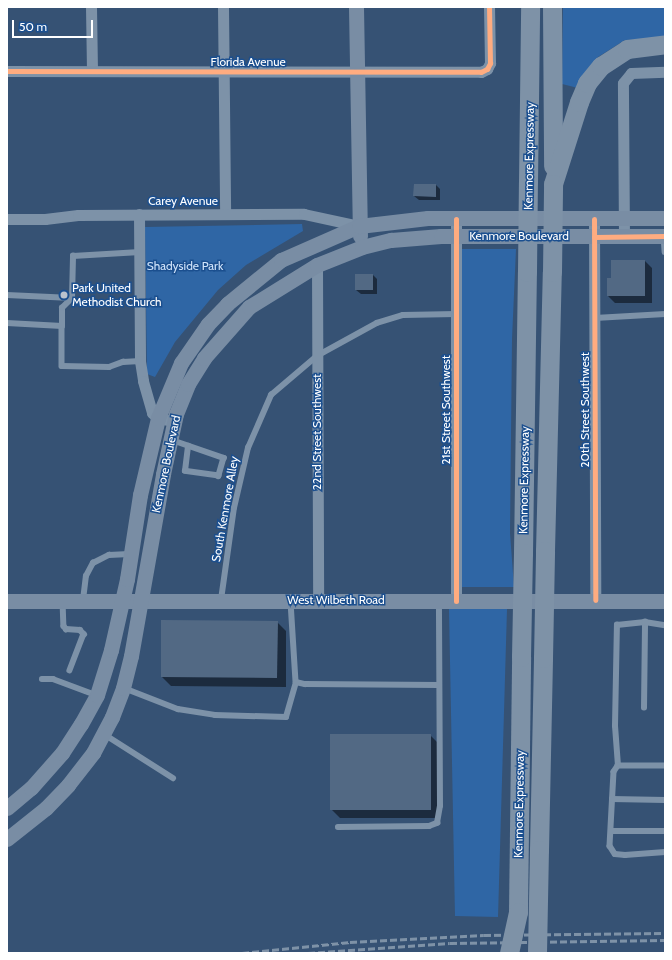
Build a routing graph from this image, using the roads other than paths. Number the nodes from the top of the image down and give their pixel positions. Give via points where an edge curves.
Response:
1 (91, 7) edge
2 (223, 7) edge
3 (356, 7) edge
4 (489, 7) edge
5 (530, 7) edge
6 (552, 7) edge
7 (665, 44) edge
8 (7, 71) edge
9 (92, 71) junction
10 (224, 72) junction
11 (357, 72) junction
12 (665, 72) edge
13 (552, 184) junction
14 (139, 214) junction
15 (225, 214) junction
16 (665, 218) edge
17 (7, 219) edge
18 (456, 219) junction
19 (594, 219) junction
20 (624, 219) junction
21 (359, 226) junction
22 (456, 236) junction
23 (665, 236) edge
24 (594, 237) junction
25 (624, 238) junction
26 (362, 247) junction
27 (140, 252) junction
28 (665, 252) edge
29 (317, 265) junction
30 (7, 295) edge
31 (72, 298) junction
32 (456, 314) junction
33 (665, 314) edge
34 (595, 318) junction
35 (7, 323) edge
36 (62, 326) junction
37 (317, 356) junction
38 (140, 361) junction
39 (158, 418) junction
40 (174, 421) junction
41 (169, 439) junction
42 (188, 446) junction
43 (130, 554) junction
44 (291, 599) junction
45 (318, 599) junction
46 (142, 600) junction
47 (221, 600) junction
48 (595, 600) junction
49 (7, 601) edge
50 (63, 601) junction
51 (83, 601) junction
52 (121, 601) junction
53 (439, 601) junction
54 (456, 601) junction
55 (665, 601) edge
56 (645, 622) junction
57 (665, 625) edge
58 (70, 670) dead end
59 (42, 679) dead end
60 (296, 682) junction
61 (439, 685) junction
62 (123, 688) junction
63 (97, 695) junction
64 (644, 708) dead end
65 (104, 733) junction
66 (618, 766) junction
67 (665, 766) edge
68 (173, 778) dead end
69 (612, 799) junction
70 (665, 800) edge
71 (7, 808) edge
72 (338, 827) dead end
73 (611, 831) junction
74 (665, 831) edge
75 (7, 839) edge
76 (665, 852) edge
77 (518, 912) junction
78 (509, 953) edge
79 (518, 953) edge
80 (537, 953) edge

1 - 9 street
2 - 10 street
3 - 11 main road
4 - 11 street, Florida Avenue via 488,69 481,72
5 - 77 highway, Kenmore Expressway, bridge
6 - 13 highway, Kenmore Expressway
7 - 13 highway via 628,49 600,66 587,83 578,102
8 - 9 street, Florida Avenue
9 - 10 street, Florida Avenue
10 - 11 street, Florida Avenue
10 - 15 street
11 - 21 main road
12 - 20 street via 635,72 626,77 623,92
13 - 80 highway, Kenmore Expressway, bridge
14 - 15 street, Carey Avenue
14 - 17 street, Carey Avenue
14 - 27 street
15 - 21 street, Carey Avenue via 304,214
16 - 20 main road, Kenmore Boulevard
18 - 19 main road, Kenmore Boulevard
18 - 21 main road, Kenmore Boulevard via 410,220
18 - 22 street, 21st Street Southwest
19 - 20 main road, Kenmore Boulevard
19 - 24 street, 20th Street Southwest
20 - 25 street
21 - 26 main road
21 - 39 main road, Kenmore Boulevard via 281,260 227,304 208,324 181,364
22 - 24 main road, Kenmore Boulevard
22 - 26 main road, Kenmore Boulevard via 391,240
22 - 32 street, 21st Street Southwest
23 - 25 main road, Kenmore Boulevard
23 - 28 lane
24 - 25 main road, Kenmore Boulevard
24 - 34 street, 20th Street Southwest
26 - 29 main road, Kenmore Boulevard
27 - 31 lane via 116,253 111,256 72,256
27 - 38 street
29 - 37 street, 22nd Street Southwest
29 - 40 main road, Kenmore Boulevard via 249,307 232,323 215,343 188,384
30 - 31 lane
31 - 36 lane via 62,308
32 - 37 lane, South Kenmore Alley via 403,315 377,323
32 - 54 street, 21st Street Southwest
33 - 34 lane
34 - 48 street, 20th Street Southwest
35 - 36 lane
36 - 38 lane via 62,366 109,366
37 - 45 street, 22nd Street Southwest
37 - 47 lane, South Kenmore Alley via 271,395 248,448 234,508
38 - 39 street via 146,396 152,412
39 - 40 street
39 - 43 main road, Kenmore Boulevard
40 - 41 main road, Kenmore Boulevard
41 - 42 lane
41 - 46 main road, Kenmore Boulevard
42 - 42 lane via 224,458 219,476 185,470
43 - 51 lane via 109,555 92,564 86,576
43 - 52 main road, Kenmore Boulevard
44 - 45 main road, West Wilbeth Road
44 - 47 main road, West Wilbeth Road
44 - 60 lane
45 - 53 main road, West Wilbeth Road
46 - 47 main road, West Wilbeth Road
46 - 52 main road, West Wilbeth Road
46 - 62 main road, Kenmore Boulevard
48 - 54 main road, West Wilbeth Road
48 - 55 main road, West Wilbeth Road
49 - 50 main road, West Wilbeth Road
50 - 51 main road, West Wilbeth Road
50 - 58 lane via 64,626 66,629 80,630 84,634
51 - 52 main road, West Wilbeth Road
52 - 63 main road, Kenmore Boulevard via 109,657
53 - 54 main road, West Wilbeth Road
53 - 61 lane
56 - 57 lane
56 - 64 lane
56 - 66 lane via 616,624 615,726
59 - 63 lane via 53,679
60 - 61 lane
60 - 62 lane via 286,717 215,715 178,709
61 - 72 lane via 440,806 437,823 430,826
62 - 65 main road, Kenmore Boulevard
63 - 71 main road, Kenmore Boulevard via 62,753 31,788
65 - 68 lane
65 - 75 main road, Kenmore Boulevard via 93,753 57,797
66 - 67 lane
66 - 69 lane via 614,772
69 - 70 lane
69 - 73 lane
73 - 74 lane
73 - 76 lane via 610,846 615,854
77 - 78 highway, Kenmore Expressway, bridge
77 - 79 highway, bridge

